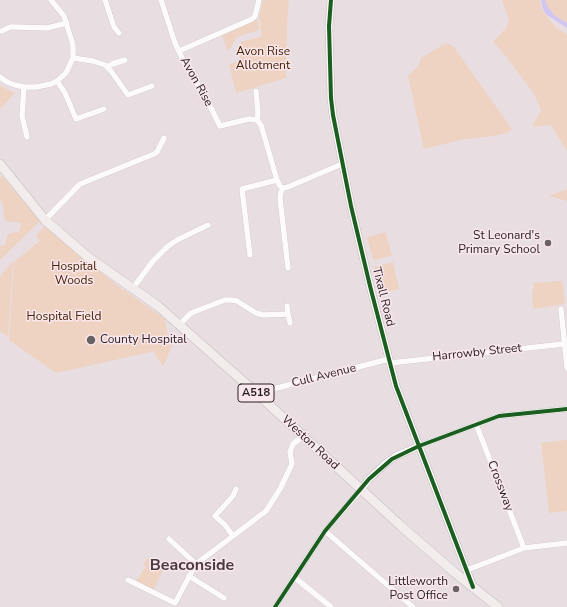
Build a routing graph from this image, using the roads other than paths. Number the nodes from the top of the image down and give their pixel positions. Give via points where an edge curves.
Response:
1 (51, 0) edge
2 (104, 0) edge
3 (161, 0) edge
4 (259, 0) edge
5 (331, 0) edge
6 (67, 23) junction
7 (2, 31) dead end
8 (120, 33) dead end
9 (179, 51) junction
10 (73, 58) junction
11 (125, 60) dead end
12 (107, 68) junction
13 (0, 77) edge
14 (57, 81) junction
15 (152, 86) dead end
16 (24, 87) junction
17 (256, 91) dead end
18 (104, 110) dead end
19 (257, 120) junction
20 (27, 137) dead end
21 (164, 138) dead end
22 (0, 164) edge
23 (342, 164) junction
24 (277, 180) junction
25 (283, 188) junction
26 (45, 220) junction
27 (208, 225) dead end
28 (250, 255) dead end
29 (288, 268) dead end
30 (132, 288) junction
31 (286, 306) dead end
32 (561, 309) dead end
33 (288, 314) junction
34 (290, 323) dead end
35 (179, 325) junction
36 (564, 344) junction
37 (389, 361) junction
38 (567, 368) edge
39 (263, 399) junction
40 (567, 409) edge
41 (476, 424) junction
42 (303, 436) junction
43 (419, 446) junction
44 (236, 489) dead end
45 (361, 490) junction
46 (325, 531) junction
47 (233, 536) junction
48 (169, 539) dead end
49 (567, 543) edge
50 (524, 548) junction
51 (196, 564) junction
52 (467, 570) junction
53 (189, 576) junction
54 (294, 577) junction
55 (128, 580) dead end
56 (473, 587) junction
57 (224, 598) dead end
58 (275, 607) edge
59 (330, 607) edge
60 (413, 607) edge
61 (498, 607) edge

1 - 6 street
2 - 8 street via 114,27
3 - 9 street
4 - 9 street, Avon Rise via 252,19
5 - 23 street, Tixall Road via 331,98
6 - 7 street via 46,28 10,27
6 - 10 street via 73,45
9 - 19 street, Avon Rise via 220,126 249,119
10 - 12 street via 100,63
10 - 14 street via 66,73
11 - 12 street
12 - 15 street via 128,95
13 - 16 street
14 - 16 street via 45,86
14 - 18 street via 76,119
16 - 20 street via 22,116
17 - 19 street
19 - 24 street via 261,125
21 - 26 street via 154,154 80,184
22 - 26 highway, Weston Road / A518
23 - 25 street
23 - 37 street, Tixall Road
24 - 25 street
24 - 28 street via 242,189
25 - 29 street via 280,198
26 - 30 highway, Weston Road / A518 via 88,257
27 - 30 street via 167,247
30 - 35 highway, Weston Road / A518
31 - 33 street
32 - 36 street
33 - 34 street
33 - 35 street via 263,315 237,301 225,300 191,313
35 - 39 highway, Weston Road / A518
36 - 37 street, Harrowby Street
36 - 38 street
37 - 39 street, Cull Avenue via 277,388
37 - 43 street, Tixall Road
39 - 42 highway, Weston Road / A518
40 - 41 street via 499,416
41 - 43 street
41 - 50 street, Crossway
42 - 45 highway, Weston Road / A518
42 - 47 street via 293,444 290,452 292,464 266,511
43 - 45 street via 386,463
43 - 52 street, Tixall Road
44 - 47 street via 215,516
45 - 46 street
45 - 56 highway, Weston Road / A518
46 - 54 street
46 - 60 street
47 - 51 street
48 - 51 street
49 - 50 street
50 - 52 street
51 - 53 street
52 - 56 street, Tixall Road
53 - 55 street via 175,603
53 - 57 street
54 - 58 street
54 - 59 street
56 - 61 highway, Weston Road / A518

